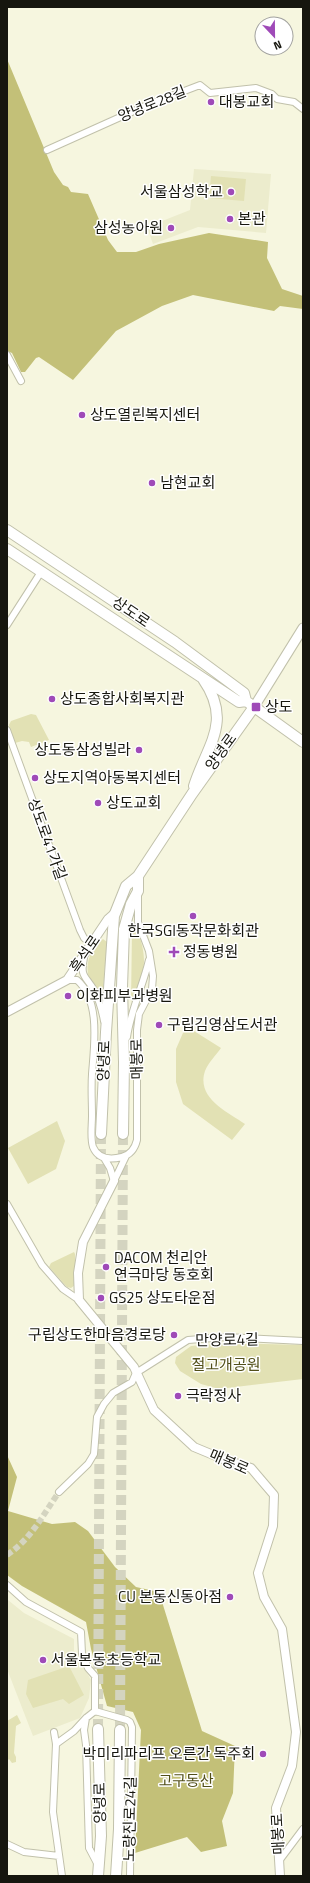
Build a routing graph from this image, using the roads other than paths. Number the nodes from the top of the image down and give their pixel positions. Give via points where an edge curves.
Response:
1 (303, 109) edge
2 (47, 150) dead end
3 (7, 355) edge
4 (21, 381) dead end
5 (7, 530) edge
6 (23, 541) junction
7 (11, 551) edge
8 (41, 572) junction
9 (7, 625) edge
10 (303, 628) edge
11 (201, 676) junction
12 (250, 704) junction
13 (7, 730) edge
14 (303, 742) edge
15 (192, 794) junction
16 (138, 876) junction
17 (138, 891) junction
18 (116, 912) junction
19 (92, 945) junction
20 (149, 952) junction
21 (84, 958) junction
22 (67, 980) junction
23 (81, 981) junction
24 (7, 1012) edge
25 (106, 1032) junction
26 (124, 1062) junction
27 (101, 1134) tunnel mouth
28 (123, 1134) tunnel mouth
29 (126, 1155) junction
30 (104, 1158) junction
31 (114, 1181) junction
32 (7, 1204) edge
33 (79, 1300) junction
34 (303, 1341) edge
35 (136, 1373) junction
36 (59, 1492) tunnel mouth
37 (7, 1585) edge
38 (95, 1711) junction
39 (86, 1718) junction
40 (98, 1729) tunnel mouth
41 (120, 1730) tunnel mouth
42 (54, 1732) dead end
43 (56, 1744) junction
44 (303, 1829) edge
45 (7, 1844) edge
46 (59, 1856) junction
47 (279, 1861) junction
48 (98, 1872) edge
49 (62, 1876) edge
50 (116, 1876) edge
51 (130, 1876) edge
52 (280, 1876) edge

1 - 2 street, 양녕로28길 via 294,102 277,99 272,94 256,88 210,93 200,85 138,109
3 - 4 street
5 - 6 main road, 상도로
6 - 7 main road
6 - 12 main road, 상도로 via 175,642 244,693
7 - 8 main road, 상도로
8 - 9 street
8 - 11 main road, 상도로
10 - 12 main road, 양녕로
11 - 12 main road, 상도로 via 239,702
11 - 15 main road via 214,701 217,722 215,735 200,767
12 - 14 main road, 상도로
12 - 15 main road, 양녕로
13 - 19 street, 상도로41가길 via 80,930
15 - 16 main road, 양녕로
16 - 17 main road, 양녕로
16 - 18 main road, 양녕로 via 126,886
17 - 20 street, 매봉로 via 138,922
17 - 26 main road, 양녕로 via 131,904 124,929
18 - 19 street, 흑석로 via 108,919
18 - 25 main road, 양녕로
19 - 21 street, 흑석로
20 - 26 street via 144,980 129,1019
20 - 29 street, 매봉로 via 153,976 152,989 139,1014 137,1030 138,1140 135,1147
21 - 22 street, 흑석로
21 - 23 street
22 - 23 street
22 - 24 street, 흑석로
23 - 25 street via 93,989 100,1004
23 - 30 street via 95,1025 92,1146
25 - 27 main road, 양녕로
26 - 28 main road, 양녕로
29 - 30 street
29 - 31 street, 매봉로
30 - 31 street
31 - 33 street via 83,1242 78,1273
32 - 33 street via 42,1265 63,1289
33 - 35 street, 매봉로 via 134,1367
34 - 35 street, 만양로4길 via 226,1337 188,1340
35 - 36 street, 만양로4길 via 132,1382 113,1393 104,1404 98,1417 94,1454 88,1464
35 - 47 street, 매봉로 via 154,1410 194,1447 251,1468 274,1495 273,1526 258,1573 264,1597 282,1629 296,1732 292,1766 276,1808
37 - 38 street via 26,1602 81,1632 82,1654 95,1676
38 - 39 street
38 - 51 street, 노량진로24길 via 127,1720 132,1727
39 - 43 street
39 - 48 street, 노량진로24길 via 84,1730 89,1848
40 - 48 main road, 양녕로 via 101,1836
41 - 50 main road, 양녕로
42 - 43 street
43 - 46 street via 53,1812
44 - 47 street
45 - 46 street via 24,1852
46 - 49 street
47 - 52 street, 매봉로

